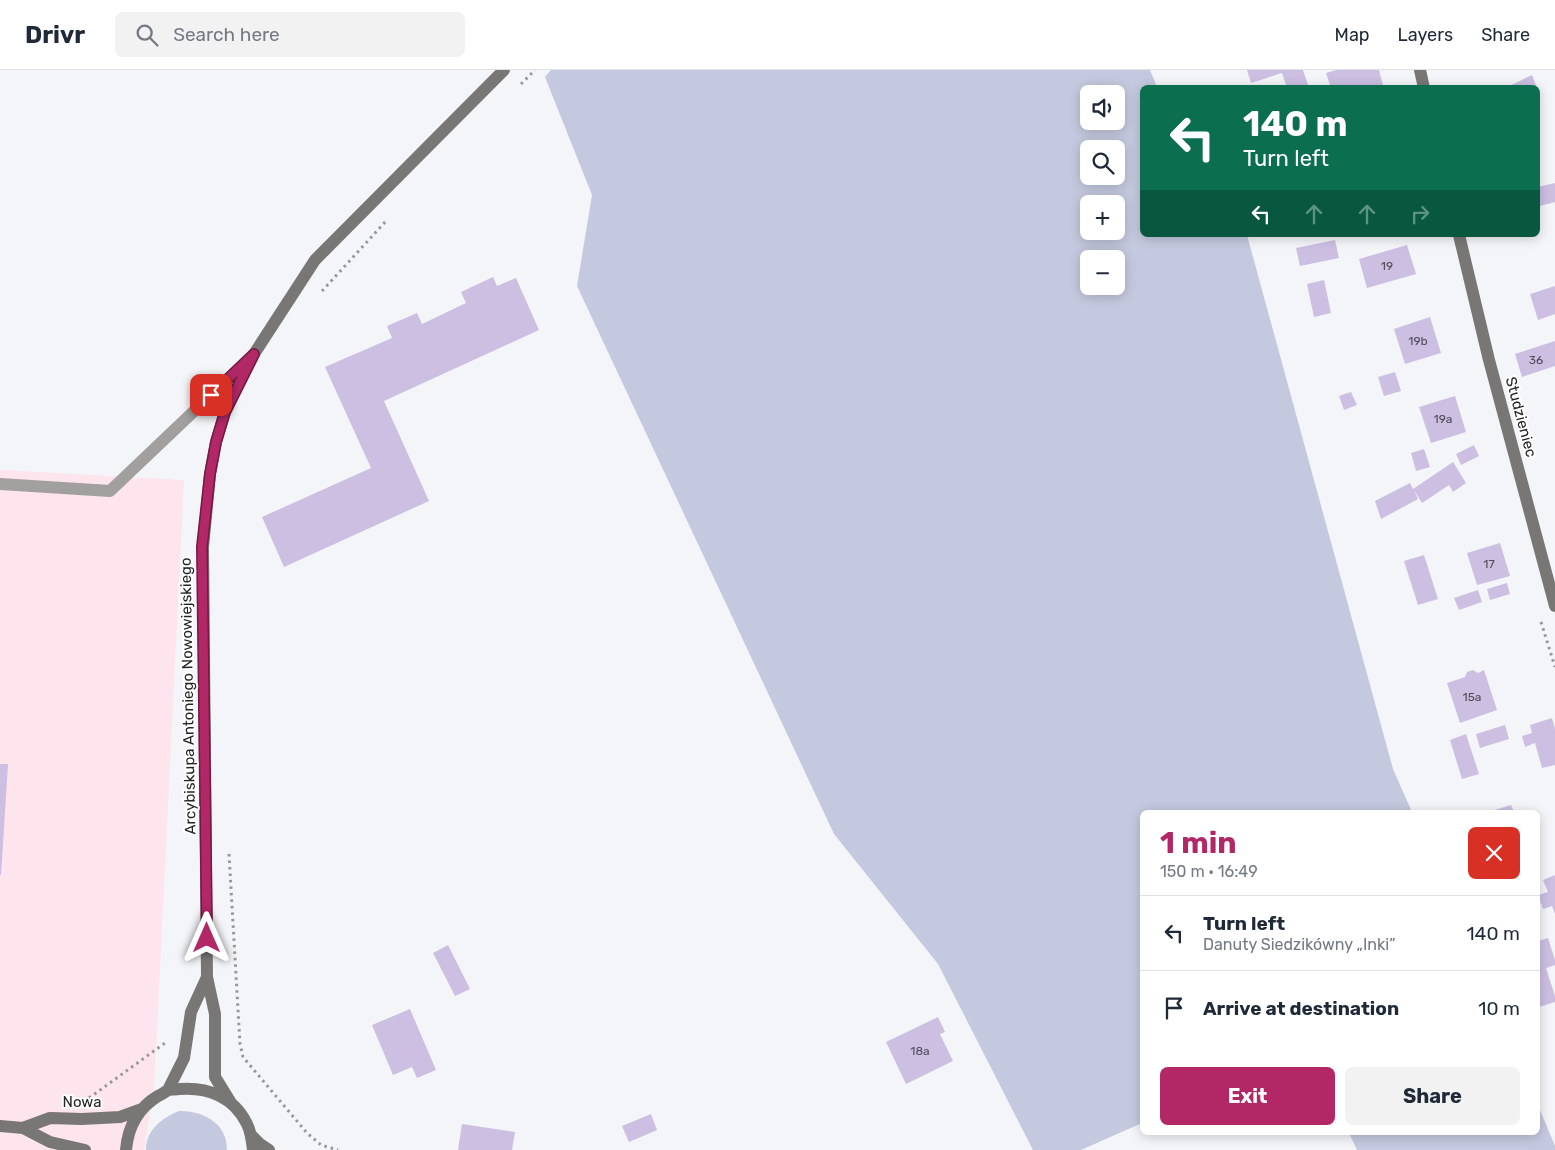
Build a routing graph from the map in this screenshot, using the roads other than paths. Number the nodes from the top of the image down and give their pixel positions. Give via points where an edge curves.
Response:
1 (504, 70) edge
2 (1420, 70) edge
3 (1423, 85) edge
4 (1460, 237) edge
5 (254, 354) junction
6 (0, 484) edge
7 (1555, 606) edge
8 (207, 976) junction
9 (168, 1090) junction
10 (231, 1103) junction
11 (142, 1109) junction
12 (0, 1126) edge
13 (23, 1128) junction
14 (251, 1135) junction
15 (84, 1150) edge
16 (126, 1150) edge
17 (253, 1150) edge
18 (269, 1150) edge

1 - 5 street, Arcybiskupa Antoniego Nowowiejskiego via 316,260
2 - 3 street
4 - 7 street, Studzieniec via 1489,360
5 - 6 street via 110,491
5 - 8 street, Arcybiskupa Antoniego Nowowiejskiego via 225,412 216,442 202,547
8 - 9 street, Arcybiskupa Antoniego Nowowiejskiego via 190,1012 184,1058
8 - 10 street, Arcybiskupa Antoniego Nowowiejskiego via 215,1014 215,1076
9 - 10 street via 195,1088 214,1093
9 - 11 street
10 - 14 street, Arcybiskupa Antoniego Nowowiejskiego via 240,1112
11 - 13 street, Nowa via 120,1118 50,1118
11 - 16 street via 132,1123
12 - 13 street, Nowa
13 - 15 street, Nowa via 50,1142
14 - 17 street
14 - 18 street

